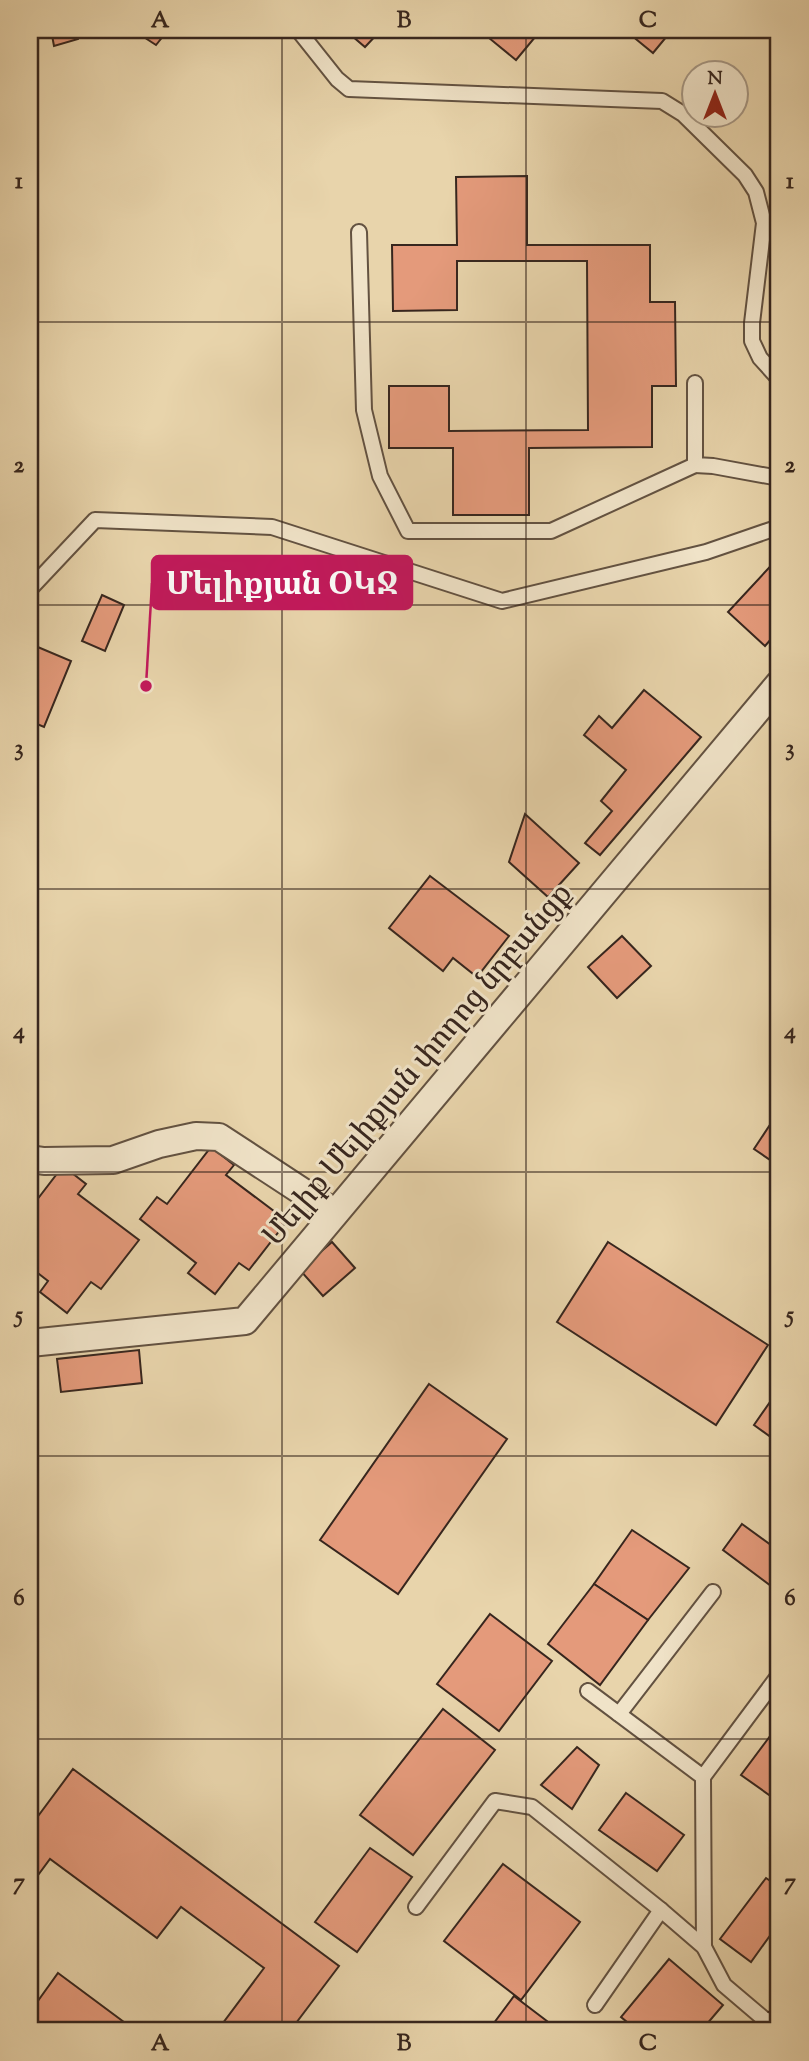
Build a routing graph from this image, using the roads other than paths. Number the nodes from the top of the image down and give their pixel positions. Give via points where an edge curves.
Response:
1 (298, 30) edge
2 (359, 232) dead end
3 (779, 379) edge
4 (695, 383) dead end
5 (695, 465) junction
6 (779, 478) edge
7 (779, 527) edge
8 (30, 589) edge
9 (779, 684) edge
10 (30, 1159) edge
11 (335, 1213) junction
12 (30, 1343) edge
13 (713, 1592) dead end
14 (779, 1675) edge
15 (588, 1691) dead end
16 (619, 1714) junction
17 (703, 1777) junction
18 (416, 1907) dead end
19 (661, 1910) junction
20 (704, 1947) junction
21 (595, 2005) dead end
22 (778, 2030) edge

1 - 3 lane via 349,89 662,102 683,114 745,175 756,192 765,223 752,341
2 - 5 lane via 364,410 380,476 408,531 551,531
4 - 5 lane
5 - 6 lane
7 - 8 lane via 706,552 502,601 272,527 95,520
9 - 11 street, Մելիք Մելիքյան փողոց նրբանցք
10 - 11 street via 113,1160 159,1144 196,1136 219,1137
11 - 12 street, Մելիք Մելիքյան փողոց նրբանցք via 245,1321
13 - 16 lane
14 - 17 lane
15 - 16 lane
16 - 17 lane
17 - 20 lane
18 - 19 lane via 495,1801 532,1807
19 - 20 lane
19 - 21 lane
20 - 22 lane via 724,1984

